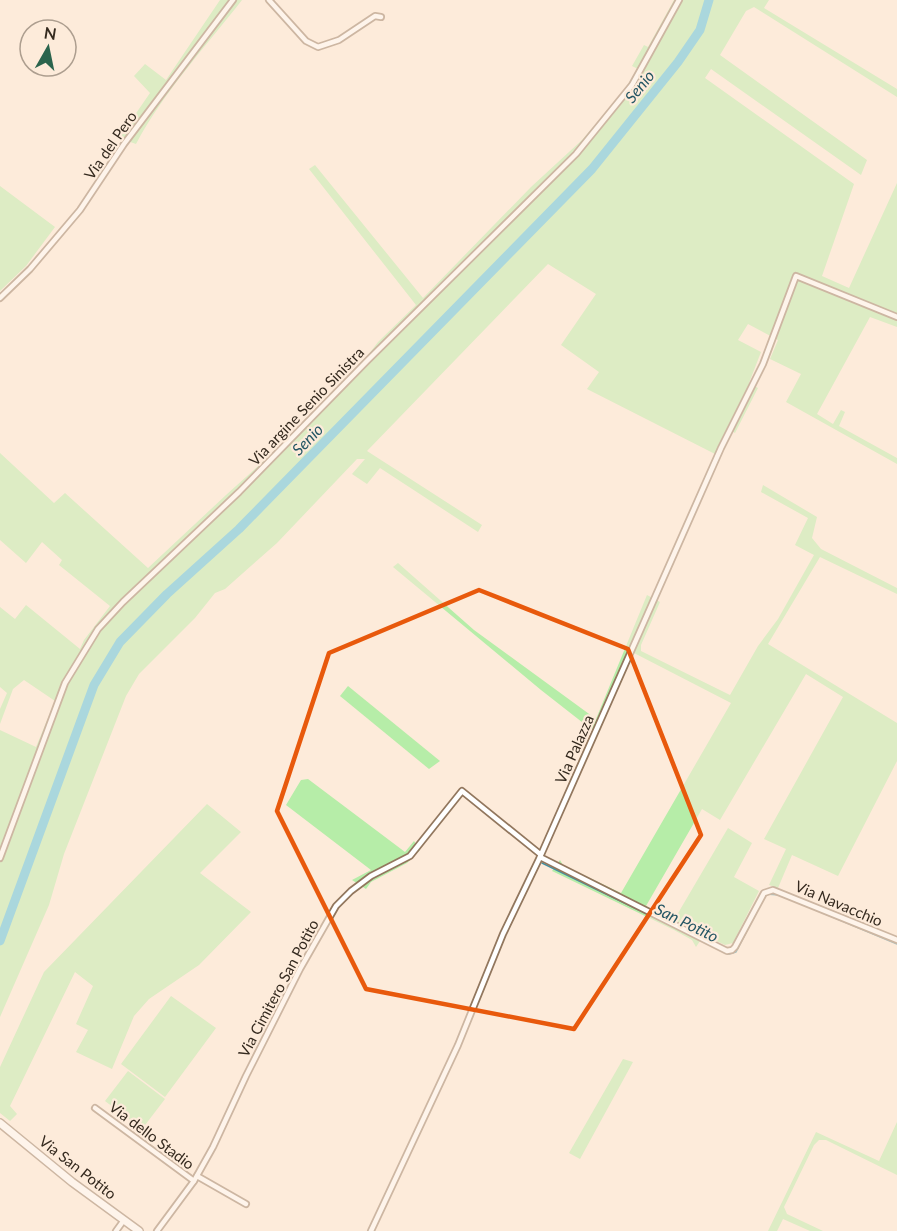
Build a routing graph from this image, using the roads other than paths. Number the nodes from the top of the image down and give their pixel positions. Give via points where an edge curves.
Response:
1 (233, 0) edge
2 (269, 0) edge
3 (679, 0) edge
4 (381, 17) dead end
5 (0, 298) edge
6 (897, 317) edge
7 (462, 791) joint
8 (540, 855) junction
9 (0, 858) edge
10 (897, 940) edge
11 (95, 1107) dead end
12 (0, 1123) edge
13 (196, 1179) junction
14 (246, 1204) dead end
15 (124, 1220) junction
16 (116, 1231) edge
17 (139, 1231) edge
18 (157, 1231) edge
19 (371, 1231) edge

1 - 5 street, Via del Pero via 124,144 80,210
2 - 4 street via 306,41 318,47 339,40 375,16
3 - 9 street, Via argine Senio Sinistra via 632,85 576,154 98,629 65,683
6 - 8 street, Via Palazza via 796,276 763,364 721,448
7 - 8 street, Via Navacchio
7 - 13 street, Via Cimitero San Potito via 410,856 371,876 336,906 300,969
8 - 10 street, Via Navacchio via 727,951 735,947 764,893 773,890
8 - 19 street, Via Palazza via 502,934 458,1045
11 - 13 street, Via dello Stadio
12 - 15 street, Via San Potito
13 - 14 street, Via dello Stadio
13 - 18 street, Via Cimitero San Potito
15 - 16 street
15 - 17 street, Via San Potito

